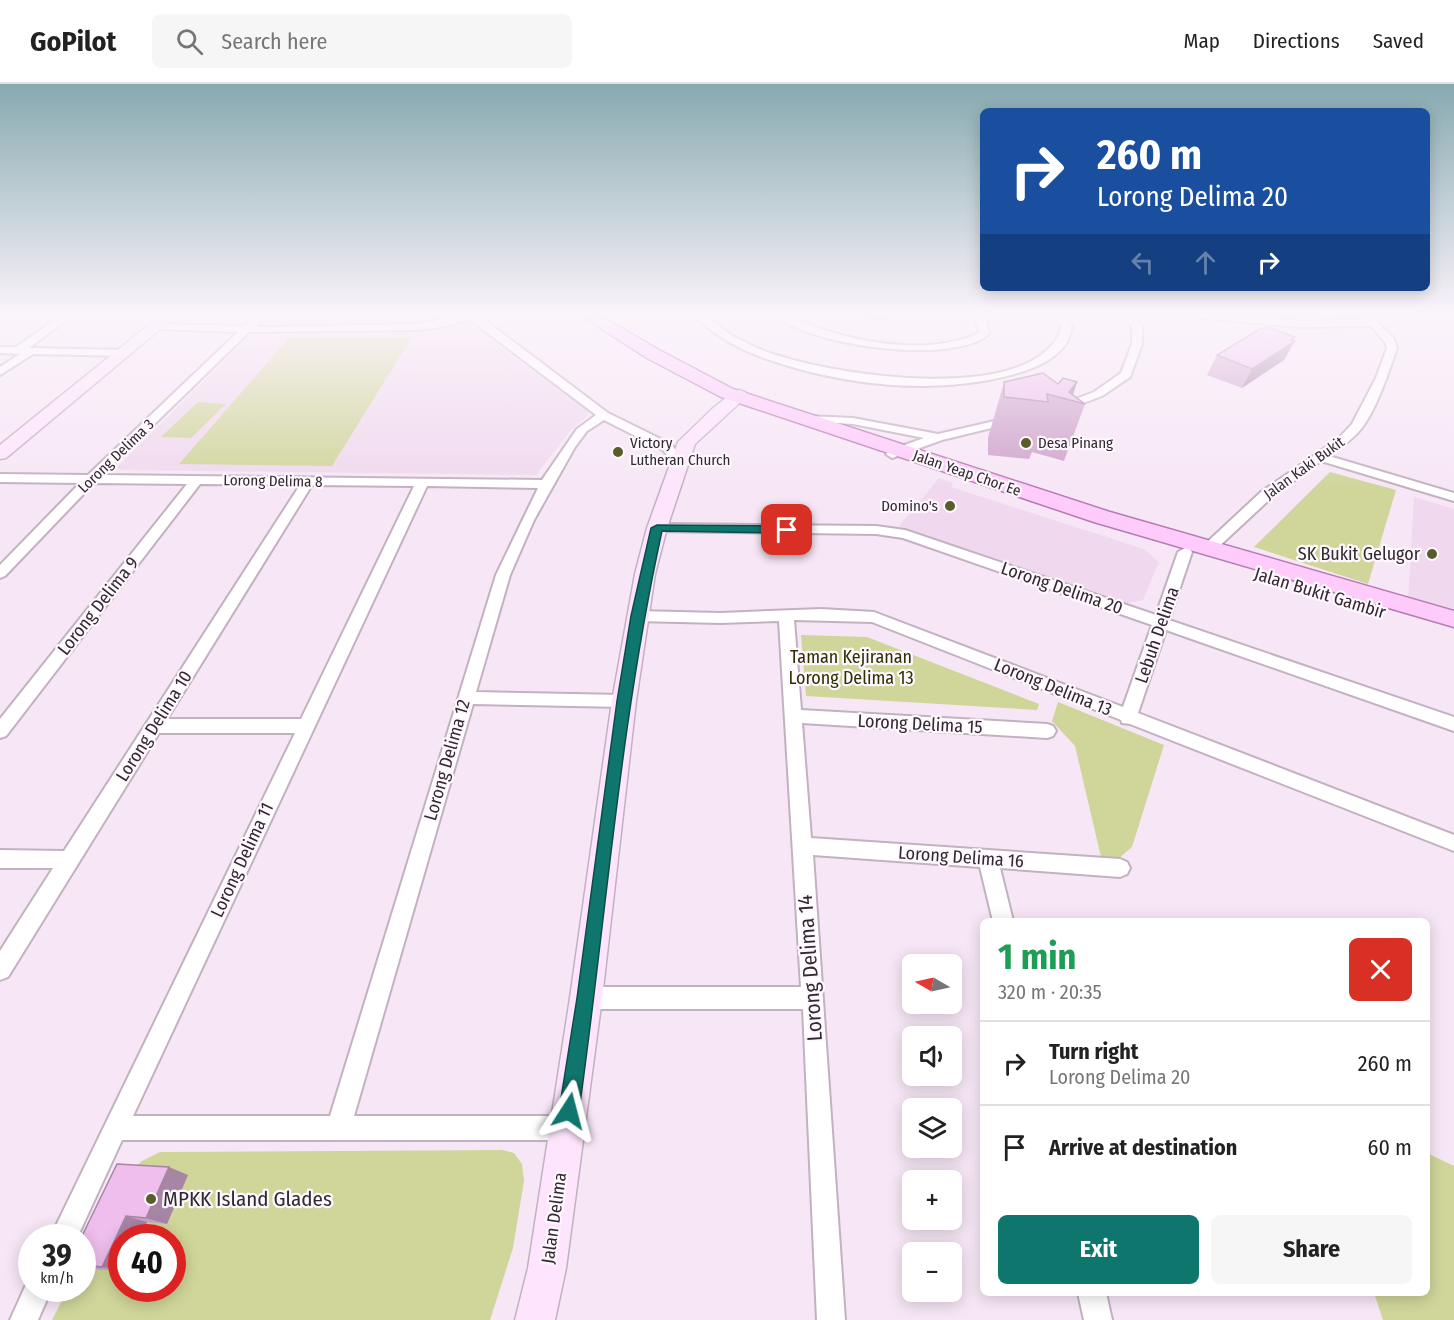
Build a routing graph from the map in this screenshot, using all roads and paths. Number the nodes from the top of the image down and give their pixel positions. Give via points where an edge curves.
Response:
1 (100, 373) edge
2 (203, 373) edge
3 (548, 373) edge
4 (689, 373) edge
5 (833, 373) edge
6 (1008, 373) edge
7 (1127, 373) edge
8 (1383, 373) edge
9 (734, 396) junction
10 (1048, 411) edge
11 (604, 415) junction
12 (1026, 416) edge
13 (808, 419) junction
14 (646, 437) junction
15 (938, 437) junction
16 (687, 442) junction
17 (896, 452) junction
18 (0, 454) edge
19 (1319, 457) junction
20 (679, 462) junction
21 (0, 478) edge
22 (91, 479) junction
23 (197, 480) junction
24 (308, 482) junction
25 (422, 483) junction
26 (547, 484) junction
27 (1454, 497) edge
28 (657, 528) junction
29 (1197, 550) junction
30 (0, 573) edge
31 (637, 616) junction
32 (786, 616) junction
33 (1454, 619) edge
34 (1162, 622) junction
35 (1454, 634) edge
36 (465, 698) junction
37 (624, 701) junction
38 (793, 716) junction
39 (1128, 718) junction
40 (1454, 724) edge
41 (154, 726) junction
42 (306, 726) junction
43 (0, 731) edge
44 (1047, 731) dead end
45 (1454, 843) edge
46 (802, 846) junction
47 (0, 858) edge
48 (70, 860) junction
49 (988, 860) junction
50 (1120, 868) dead end
51 (1002, 918) edge
52 (0, 970) edge
53 (586, 998) junction
54 (813, 998) junction
55 (115, 1128) junction
56 (566, 1128) junction
57 (338, 1129) junction
58 (70, 1224) edge
59 (1093, 1296) edge
60 (32, 1302) edge
61 (24, 1320) edge
62 (535, 1320) edge
63 (831, 1320) edge
64 (1098, 1320) edge

1 - 18 street
2 - 22 street, Lorong Delima 3
3 - 11 street
4 - 9 main road, Jalan Yeap Chor Ee
5 - 6 street via 860,378 944,382
7 - 10 street via 1098,394
8 - 19 street, Jalan Kaki Bukit via 1357,426
9 - 13 main road, Jalan Yeap Chor Ee
9 - 16 street, Jalan Delima
9 - 17 main road, Jalan Yeap Chor Ee
11 - 14 street
11 - 26 street, Lorong Delima 12 via 580,431
12 - 15 street
13 - 15 street via 854,421
13 - 17 main road, Jalan Yeap Chor Ee
14 - 16 street
14 - 20 street via 667,447
15 - 17 street
16 - 20 street, Jalan Delima
17 - 29 main road, Jalan Yeap Chor Ee via 1095,525
19 - 27 street
19 - 29 street, Jalan Kaki Bukit
20 - 28 street, Jalan Delima
21 - 22 street, Lorong Delima 8
22 - 23 street, Lorong Delima 8
22 - 30 street, Lorong Delima 3
23 - 24 street, Lorong Delima 8
23 - 43 street, Lorong Delima 9
24 - 25 street, Lorong Delima 8
24 - 41 street, Lorong Delima 10
25 - 26 street, Lorong Delima 8
25 - 42 street, Lorong Delima 11
26 - 36 street, Lorong Delima 12 via 503,575
28 - 31 street, Jalan Delima
28 - 34 street, Lorong Delima 20 via 885,530
29 - 33 main road, Jalan Bukit Gambir
29 - 34 street, Lebuh Delima
29 - 35 main road, Jalan Bukit Gambir
31 - 32 street, Lorong Delima 13
31 - 37 street, Jalan Delima
32 - 38 street, Lorong Delima 14
32 - 39 street, Lorong Delima 13 via 874,617
34 - 39 street, Lebuh Delima
34 - 40 street, Lorong Delima 20
36 - 37 street
36 - 57 street, Lorong Delima 12
37 - 53 street, Jalan Delima
38 - 44 street, Lorong Delima 15
38 - 46 street, Lorong Delima 14
39 - 45 street, Lorong Delima 13
41 - 42 street
41 - 48 street, Lorong Delima 10
42 - 55 street, Lorong Delima 11
46 - 49 street, Lorong Delima 16
46 - 54 street, Lorong Delima 14
47 - 48 street
48 - 52 street, Lorong Delima 10
49 - 50 street, Lorong Delima 16
49 - 51 street
53 - 54 street
53 - 56 street, Jalan Delima
54 - 63 street, Lorong Delima 14
55 - 57 street
55 - 58 street, Lorong Delima 11
56 - 57 street
56 - 62 street, Jalan Delima via 547,1268
59 - 64 street
60 - 61 street

